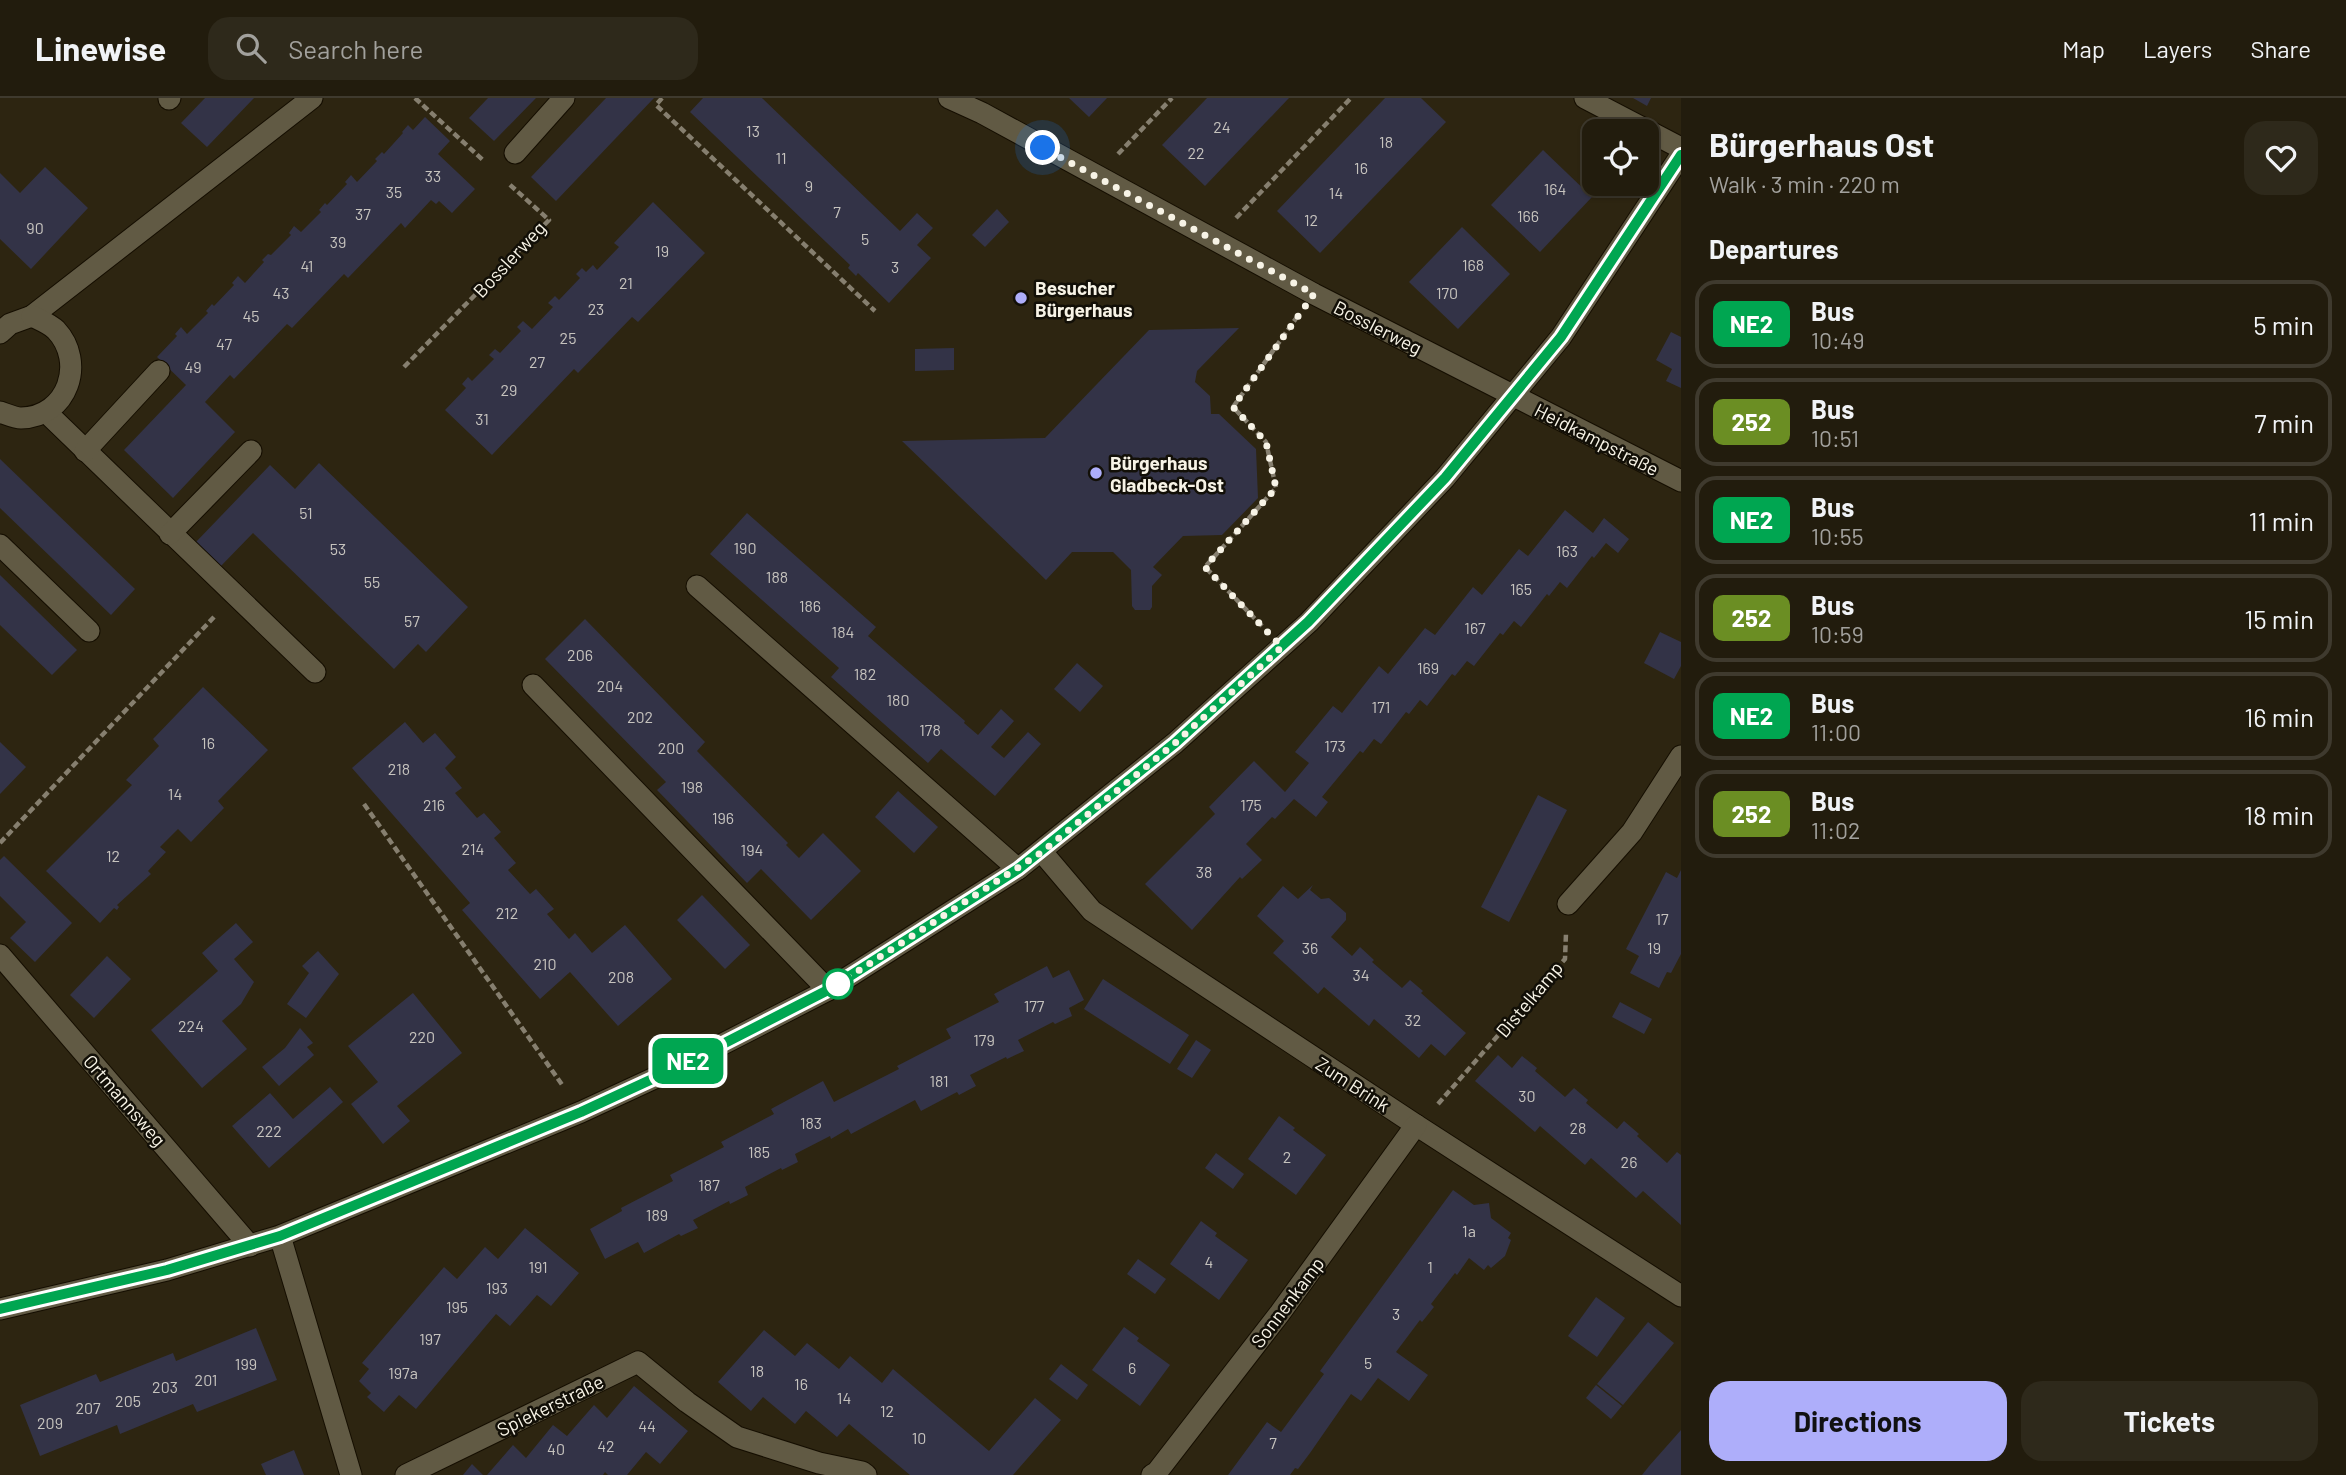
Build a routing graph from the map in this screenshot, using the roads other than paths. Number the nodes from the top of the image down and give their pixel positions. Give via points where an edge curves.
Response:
1 (312, 98) edge
2 (564, 98) edge
3 (949, 98) edge
4 (1585, 98) edge
5 (1681, 148) edge
6 (515, 153) dead end
7 (1681, 155) edge
8 (32, 316) junction
9 (0, 333) edge
10 (159, 371) dead end
11 (1512, 396) junction
12 (0, 412) edge
13 (46, 412) junction
14 (85, 451) junction
15 (251, 452) dead end
16 (1681, 481) edge
17 (170, 534) junction
18 (0, 545) edge
19 (698, 586) dead end
20 (89, 631) dead end
21 (315, 672) dead end
22 (533, 685) dead end
23 (1681, 755) edge
24 (1042, 852) junction
25 (1018, 869) junction
26 (1568, 904) road end
27 (0, 955) edge
28 (828, 990) junction
29 (1416, 1125) junction
30 (280, 1236) junction
31 (250, 1246) junction
32 (1681, 1296) edge
33 (0, 1309) edge
34 (349, 1474) edge
35 (405, 1475) edge
36 (866, 1475) edge
37 (1152, 1475) edge

1 - 8 street
2 - 6 street
3 - 11 street, Bosslerweg
4 - 5 street
7 - 11 street via 1561,337
8 - 9 street
8 - 13 street via 54,328 69,347 72,372 64,395
10 - 14 street
11 - 16 street, Heidkampstraße
11 - 24 street via 1445,478 1308,622 1175,743
12 - 13 street via 20,418
13 - 14 street
14 - 17 street
15 - 17 street
17 - 21 street
18 - 20 street
19 - 25 street
22 - 28 street
23 - 26 street via 1632,832
24 - 25 street
24 - 29 street, Zum Brink via 1092,911
25 - 28 street
27 - 31 street, Ortmannsweg
28 - 30 street via 581,1112
29 - 32 street, Zum Brink
29 - 37 street, Sonnenkamp via 1280,1313
30 - 31 street
30 - 34 street
31 - 33 street
35 - 36 street, Spiekerstraße via 638,1362 737,1437

